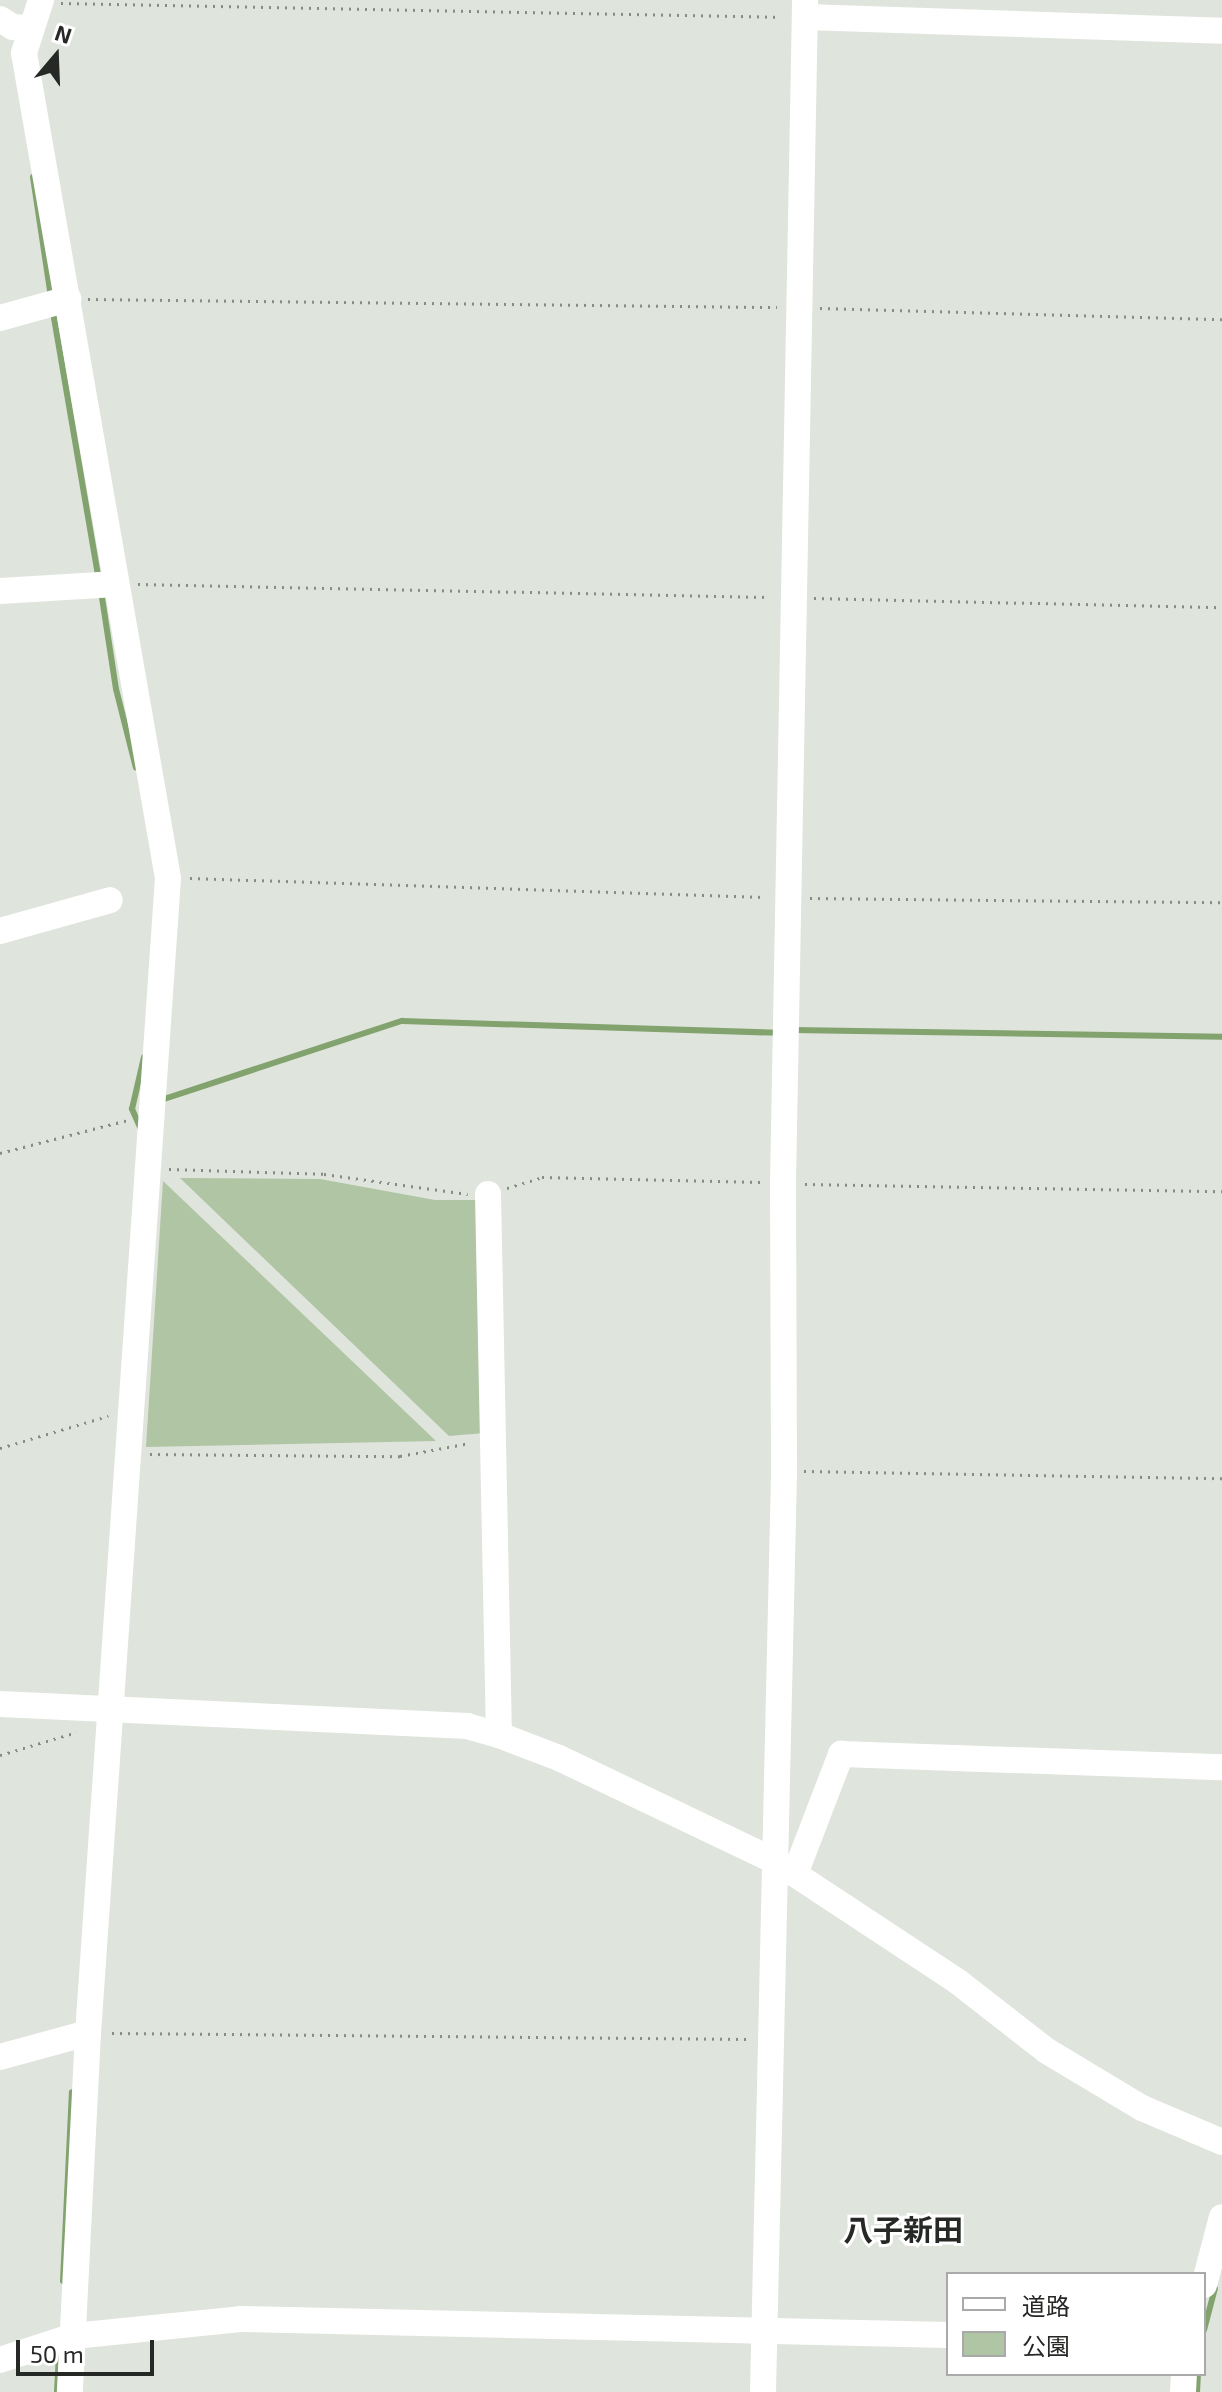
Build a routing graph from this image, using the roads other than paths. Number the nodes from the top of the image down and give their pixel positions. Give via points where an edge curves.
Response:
1 (40, 2) edge
2 (805, 8) edge
3 (0, 19) edge
4 (28, 28) junction
5 (1222, 31) edge
6 (68, 299) junction
7 (0, 318) edge
8 (116, 584) junction
9 (0, 591) edge
10 (110, 900) dead end
11 (0, 931) edge
12 (488, 1194) road end
13 (0, 1704) edge
14 (113, 1712) junction
15 (499, 1735) junction
16 (1222, 1767) edge
17 (785, 1867) junction
18 (88, 2033) junction
19 (0, 2057) edge
20 (1222, 2142) edge
21 (1222, 2217) edge
22 (1206, 2277) edge
23 (765, 2331) junction
24 (946, 2335) edge
25 (74, 2336) junction
26 (0, 2360) edge
27 (70, 2392) edge
28 (763, 2392) edge

1 - 4 street
2 - 5 street
2 - 17 street via 798,597 783,1183
3 - 4 street
4 - 6 street via 24,53
6 - 7 street
6 - 8 street
8 - 9 street
8 - 14 street via 168,878
10 - 11 street
12 - 15 street
13 - 14 street
14 - 15 street via 467,1726
14 - 18 street
15 - 17 street
16 - 17 street via 841,1754
17 - 20 street via 957,1981 1047,2051 1142,2108
17 - 23 street via 773,2040
18 - 19 street
18 - 25 street
21 - 22 street
23 - 24 street
23 - 25 street via 240,2319
23 - 28 street
25 - 26 street
25 - 27 street

